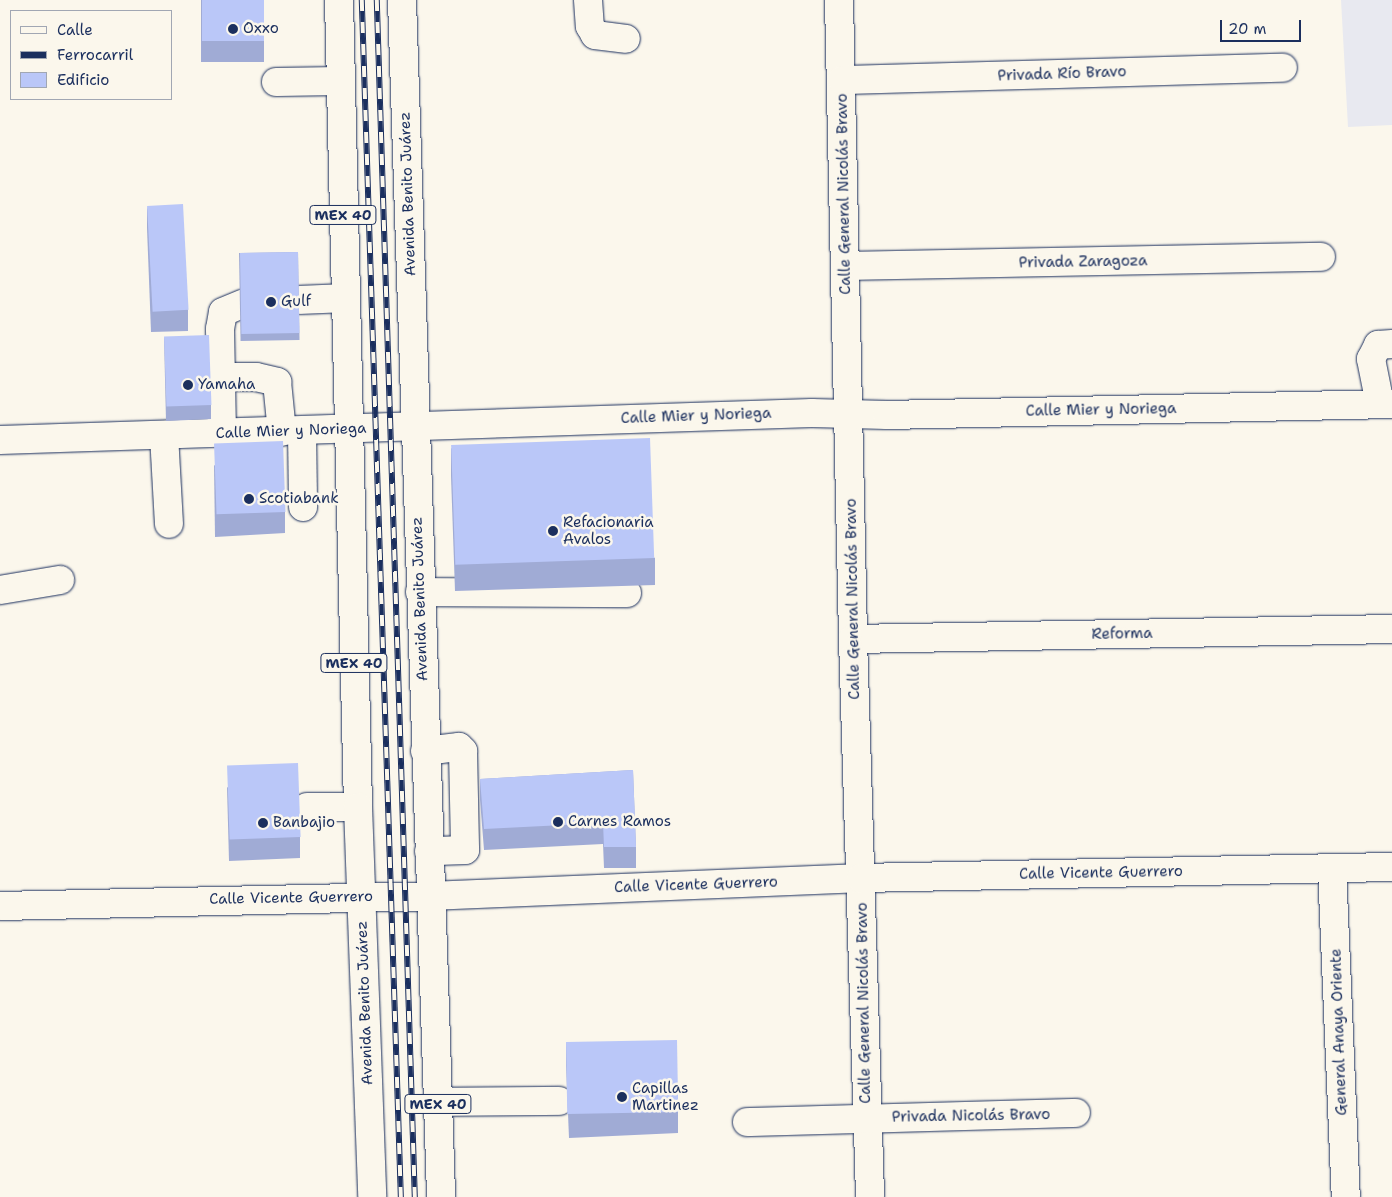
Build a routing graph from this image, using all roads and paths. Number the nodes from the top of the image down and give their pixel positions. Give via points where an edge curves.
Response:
1 (339, 0) edge
2 (402, 0) edge
3 (588, 0) edge
4 (839, 0) edge
5 (626, 39) dead end
6 (1283, 68) dead end
7 (842, 80) junction
8 (340, 81) junction
9 (276, 82) dead end
10 (1321, 257) dead end
11 (846, 266) junction
12 (345, 298) junction
13 (300, 300) edge
14 (242, 304) edge
15 (1392, 344) edge
16 (222, 377) junction
17 (1386, 404) edge
18 (849, 413) junction
19 (414, 426) junction
20 (348, 430) junction
21 (292, 431) junction
22 (222, 434) junction
23 (164, 435) junction
24 (0, 440) edge
25 (303, 507) dead end
26 (169, 524) dead end
27 (60, 580) dead end
28 (0, 590) edge
29 (420, 592) junction
30 (627, 593) dead end
31 (1392, 629) edge
32 (853, 639) junction
33 (425, 751) junction
34 (307, 807) dead end
35 (358, 807) junction
36 (429, 851) junction
37 (1392, 867) edge
38 (1332, 868) junction
39 (861, 878) junction
40 (361, 896) junction
41 (431, 896) junction
42 (0, 906) edge
43 (559, 1100) dead end
44 (438, 1102) junction
45 (1076, 1114) dead end
46 (866, 1118) junction
47 (747, 1122) dead end
48 (372, 1197) edge
49 (441, 1197) edge
50 (870, 1197) edge
51 (1346, 1197) edge

1 - 8 street, Avenida Benito Juárez / MEX 40
2 - 19 street, Avenida Benito Juárez / MEX 40
3 - 5 street via 590,26 595,35
4 - 7 street, Calle General Nicolás Bravo
6 - 7 street, Privada Río Bravo
7 - 11 street, Calle General Nicolás Bravo
8 - 9 street
8 - 12 street, Avenida Benito Juárez / MEX 40
10 - 11 street, Privada Zaragoza
11 - 18 street, Calle General Nicolás Bravo
12 - 13 street
12 - 20 street, Avenida Benito Juárez / MEX 40
14 - 16 street via 223,312
15 - 17 street via 1378,345 1372,359
16 - 21 street via 256,377 277,382
16 - 22 street
17 - 18 street, Calle Mier y Noriega
18 - 19 street, Calle Mier y Noriega
18 - 32 street, Calle General Nicolás Bravo
19 - 20 street, Calle Mier y Noriega
19 - 29 street, Avenida Benito Juárez / MEX 40
20 - 21 street, Calle Mier y Noriega
20 - 35 street, Avenida Benito Juárez / MEX 40
21 - 22 street, Calle Mier y Noriega
21 - 25 street
22 - 23 street, Calle Mier y Noriega
23 - 24 street, Calle Mier y Noriega
23 - 26 street
27 - 28 street
29 - 30 street
29 - 33 street, Avenida Benito Juárez / MEX 40
31 - 32 street, Reforma
32 - 39 street, Calle General Nicolás Bravo
33 - 36 street, Avenida Benito Juárez / MEX 40
33 - 36 street via 460,747 463,751 465,850
34 - 35 street
35 - 40 street, Avenida Benito Juárez / MEX 40
36 - 41 street, Avenida Benito Juárez / MEX 40
37 - 38 street, Calle Vicente Guerrero
38 - 39 street, Calle Vicente Guerrero
38 - 51 street, General Anaya Oriente
39 - 41 street, Calle Vicente Guerrero
39 - 46 street, Calle General Nicolás Bravo
40 - 41 street, Calle Vicente Guerrero
40 - 42 street, Calle Vicente Guerrero
40 - 48 street, Avenida Benito Juárez / MEX 40
41 - 44 street, Avenida Benito Juárez / MEX 40
43 - 44 street
44 - 49 street, Avenida Benito Juárez / MEX 40
45 - 46 street, Privada Nicolás Bravo
46 - 47 street, Privada Nicolás Bravo
46 - 50 street, Calle General Nicolás Bravo

